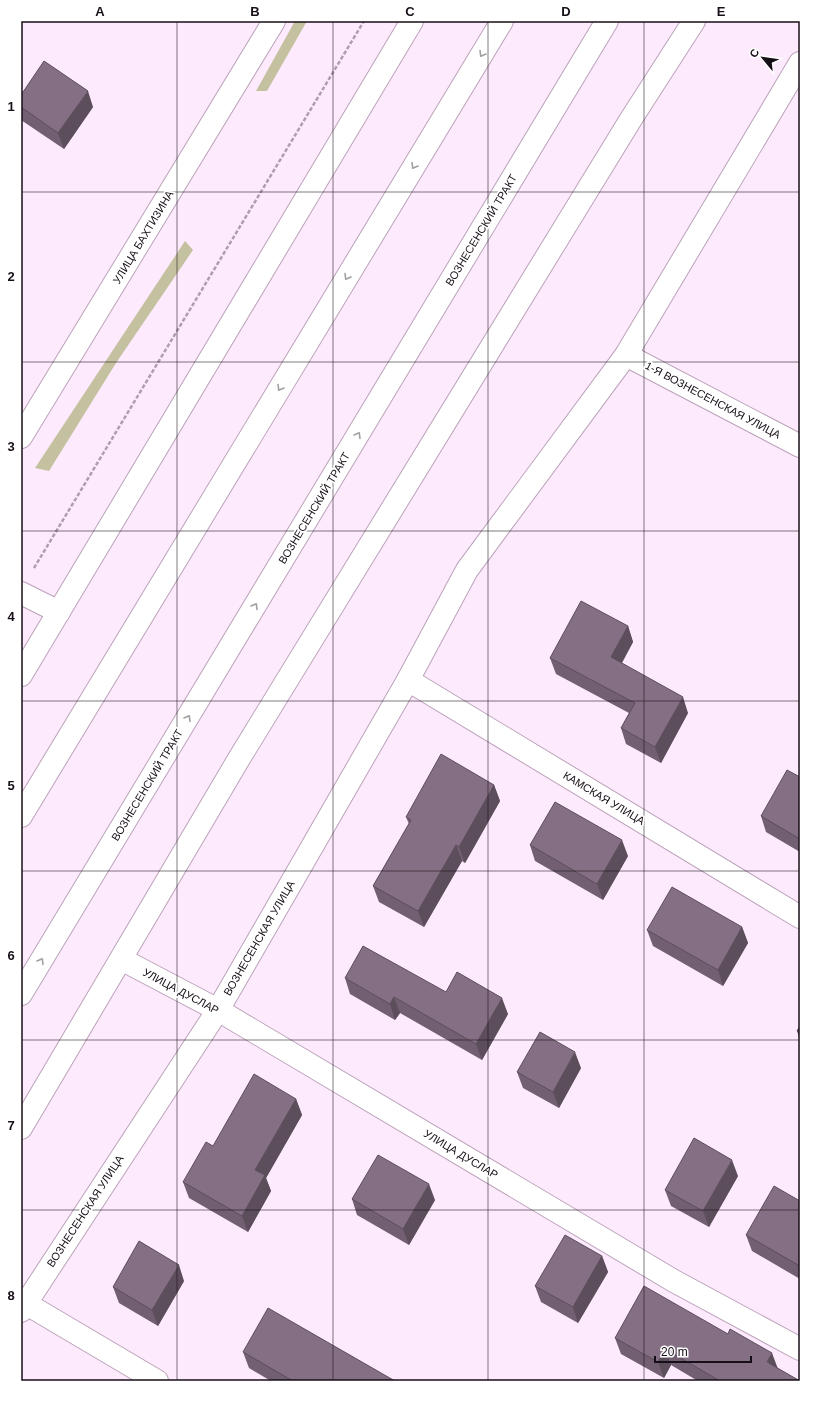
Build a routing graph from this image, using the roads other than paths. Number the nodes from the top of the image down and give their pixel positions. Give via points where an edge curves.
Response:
1 (412, 21) edge
2 (502, 21) edge
3 (607, 21) edge
4 (694, 21) edge
5 (270, 29) edge
6 (800, 63) edge
7 (626, 355) junction
8 (21, 437) edge
9 (800, 446) edge
10 (21, 593) edge
11 (59, 612) junction
12 (21, 675) edge
13 (408, 680) junction
14 (21, 816) edge
15 (800, 917) edge
16 (121, 959) junction
17 (21, 994) edge
18 (218, 1010) junction
19 (21, 1128) edge
20 (23, 1307) edge
21 (800, 1349) edge
22 (157, 1381) edge

1 - 11 street
2 -> 14 street
17 -> 3 street, ВОЗНЕСЕНСКИЙ ТРАКТ
4 - 16 street via 466,387 240,757
5 - 8 street, УЛИЦА БАХТИЗИНА
6 - 7 street, ВОЗНЕСЕНСКАЯ УЛИЦА
7 - 9 street, 1-Я ВОЗНЕСЕНСКАЯ УЛИЦА
7 - 13 street, ВОЗНЕСЕНСКАЯ УЛИЦА via 467,570
10 - 11 street
11 - 12 street
13 - 15 street, КАМСКАЯ УЛИЦА
13 - 18 street, ВОЗНЕСЕНСКАЯ УЛИЦА
16 - 18 street, УЛИЦА ДУСЛАР
16 - 19 street
18 - 20 street, ВОЗНЕСЕНСКАЯ УЛИЦА
18 - 21 street, УЛИЦА ДУСЛАР via 674,1281
20 - 22 street

